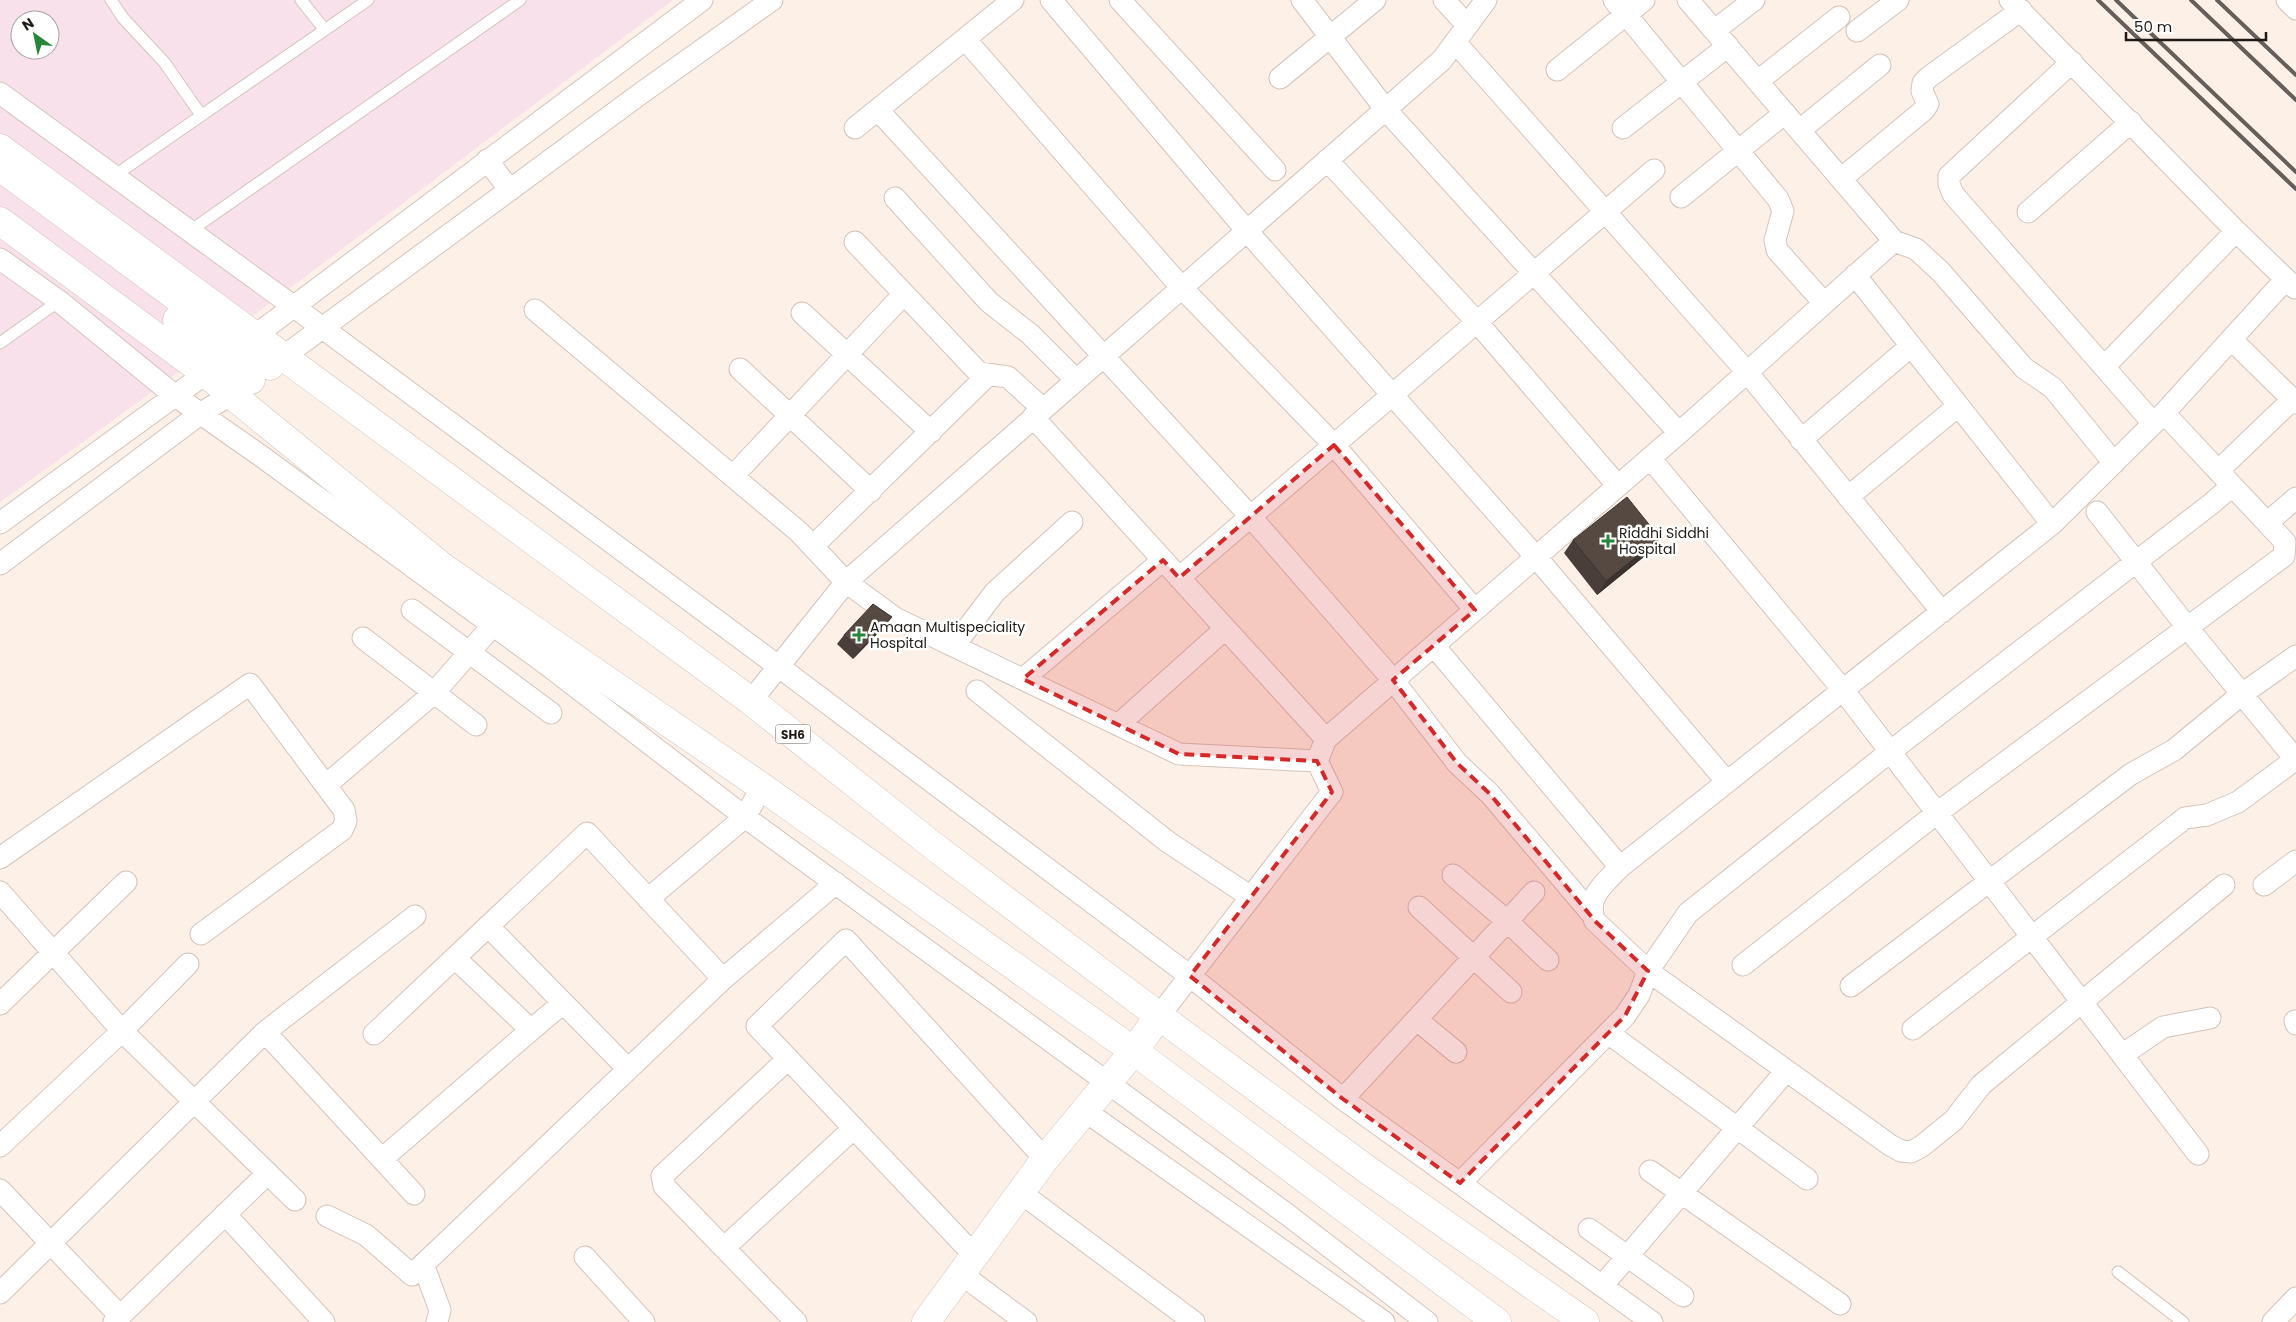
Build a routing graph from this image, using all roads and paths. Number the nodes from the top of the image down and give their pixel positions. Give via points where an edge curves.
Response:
1 (111, 0) edge
2 (301, 0) edge
3 (368, 0) edge
4 (520, 0) edge
5 (702, 0) edge
6 (772, 0) edge
7 (1014, 0) edge
8 (1051, 0) edge
9 (1120, 0) edge
10 (1302, 0) edge
11 (1375, 0) edge
12 (1444, 0) edge
13 (1486, 0) edge
14 (1644, 0) edge
15 (1688, 0) edge
16 (1754, 0) edge
17 (1898, 0) edge
18 (2287, 0) edge
19 (2016, 5) edge
20 (1620, 7) edge
21 (2296, 9) edge
22 (1839, 17) dead end
23 (1467, 25) junction
24 (325, 30) junction
25 (1858, 31) dead end
26 (1330, 37) junction
27 (1721, 38) junction
28 (965, 39) junction
29 (1455, 42) junction
30 (2072, 62) junction
31 (1880, 65) dead end
32 (1557, 70) dead end
33 (1280, 78) dead end
34 (1758, 81) junction
35 (1681, 82) junction
36 (0, 93) edge
37 (878, 110) junction
38 (1386, 110) junction
39 (1785, 113) junction
40 (201, 115) junction
41 (2130, 122) junction
42 (855, 128) dead end
43 (1623, 128) dead end
44 (1800, 130) junction
45 (0, 148) edge
46 (1738, 150) junction
47 (487, 160) junction
48 (1327, 160) junction
49 (0, 167) edge
50 (1275, 170) dead end
51 (1654, 170) dead end
52 (114, 176) junction
53 (1841, 179) junction
54 (0, 186) edge
55 (510, 190) junction
56 (1681, 197) dead end
57 (894, 198) dead end
58 (1606, 211) junction
59 (2028, 212) dead end
60 (0, 221) edge
61 (190, 231) junction
62 (1247, 231) junction
63 (2236, 231) junction
64 (1894, 241) junction
65 (855, 242) dead end
66 (0, 259) edge
67 (1534, 273) junction
68 (1855, 275) junction
69 (2291, 284) edge
70 (1181, 288) junction
71 (904, 294) junction
72 (59, 301) junction
73 (1824, 303) junction
74 (294, 306) junction
75 (535, 310) dead end
76 (802, 312) dead end
77 (1477, 322) junction
78 (322, 328) junction
79 (2231, 339) junction
80 (0, 343) edge
81 (1911, 346) junction
82 (232, 353) junction
83 (847, 355) junction
84 (1104, 356) junction
85 (2104, 367) junction
86 (740, 369) dead end
87 (1747, 372) junction
88 (259, 374) junction
89 (988, 375) junction
90 (1076, 380) junction
91 (174, 395) junction
92 (1391, 395) junction
93 (2294, 401) edge
94 (1958, 406) junction
95 (1038, 413) junction
96 (200, 414) junction
97 (790, 415) junction
98 (2158, 418) junction
99 (931, 432) junction
100 (1679, 433) junction
101 (1801, 440) junction
102 (1334, 445) junction
103 (1650, 458) junction
104 (2114, 463) junction
105 (733, 476) junction
106 (2225, 478) junction
107 (1618, 486) junction
108 (871, 491) junction
109 (1848, 497) junction
110 (2296, 498) edge
111 (2097, 512) dead end
112 (1250, 516) junction
113 (1072, 522) dead end
114 (0, 523) edge
115 (2267, 523) junction
116 (2052, 524) junction
117 (812, 546) junction
118 (1536, 557) junction
119 (1163, 560) junction
120 (2136, 561) junction
121 (0, 564) edge
122 (1179, 578) junction
123 (846, 582) junction
124 (412, 610) dead end
125 (1475, 610) junction
126 (1942, 612) junction
127 (493, 625) junction
128 (2188, 627) junction
129 (1225, 628) junction
130 (363, 638) dead end
131 (954, 646) junction
132 (1434, 646) junction
133 (468, 653) junction
134 (2296, 656) edge
135 (778, 666) junction
136 (1022, 679) junction
137 (1393, 680) junction
138 (1843, 690) junction
139 (977, 691) dead end
140 (434, 693) junction
141 (2242, 694) junction
142 (751, 701) junction
143 (551, 713) dead end
144 (1118, 725) junction
145 (476, 726) dead end
146 (1326, 739) junction
147 (1890, 751) junction
148 (2296, 759) edge
149 (1317, 761) junction
150 (1727, 782) junction
151 (326, 785) junction
152 (762, 787) junction
153 (1937, 813) junction
154 (745, 817) junction
155 (0, 858) edge
156 (2296, 861) edge
157 (1620, 867) junction
158 (1453, 875) dead end
159 (1989, 880) junction
160 (126, 882) dead end
161 (836, 883) junction
162 (2224, 885) dead end
163 (2264, 885) dead end
164 (0, 892) edge
165 (1534, 892) dead end
166 (1251, 898) junction
167 (648, 899) junction
168 (1419, 907) dead end
169 (1591, 912) junction
170 (415, 916) dead end
171 (1508, 921) junction
172 (488, 926) junction
173 (201, 934) dead end
174 (2031, 936) junction
175 (54, 953) junction
176 (455, 958) junction
177 (1472, 958) junction
178 (1548, 960) dead end
179 (188, 964) dead end
180 (1743, 965) dead end
181 (1648, 971) junction
182 (1190, 976) junction
183 (723, 980) junction
184 (1851, 986) dead end
185 (1511, 992) dead end
186 (563, 1003) junction
187 (2082, 1003) junction
188 (0, 1004) edge
189 (1159, 1016) junction
190 (2210, 1018) dead end
191 (1417, 1020) junction
192 (1913, 1029) dead end
193 (531, 1030) junction
194 (122, 1031) junction
195 (265, 1032) junction
196 (1608, 1033) junction
197 (374, 1034) dead end
198 (1133, 1052) junction
199 (1456, 1052) dead end
200 (2122, 1055) junction
201 (788, 1059) junction
202 (628, 1070) junction
203 (1786, 1070) junction
204 (1108, 1082) junction
205 (1343, 1100) junction
206 (194, 1101) junction
207 (1085, 1111) junction
208 (1737, 1127) junction
209 (854, 1128) junction
210 (0, 1146) edge
211 (2198, 1154) dead end
212 (382, 1159) junction
213 (1045, 1159) junction
214 (1650, 1171) dead end
215 (268, 1173) junction
216 (1807, 1179) dead end
217 (1460, 1184) junction
218 (0, 1190) edge
219 (1021, 1193) junction
220 (1682, 1193) junction
221 (414, 1194) dead end
222 (295, 1200) dead end
223 (225, 1214) junction
224 (327, 1216) dead end
225 (1589, 1229) dead end
226 (50, 1243) junction
227 (724, 1248) junction
228 (1628, 1256) junction
229 (585, 1257) dead end
230 (423, 1264) junction
231 (968, 1265) junction
232 (2118, 1272) dead end
233 (1602, 1286) junction
234 (0, 1293) edge
235 (1683, 1296) dead end
236 (2296, 1298) edge
237 (1840, 1304) dead end
238 (117, 1319) edge
239 (324, 1322) edge
240 (438, 1322) edge
241 (644, 1322) edge
242 (796, 1322) edge
243 (926, 1322) edge
244 (1026, 1322) edge
245 (1194, 1322) edge
246 (1384, 1322) edge
247 (1427, 1322) edge
248 (1497, 1322) edge
249 (1585, 1322) edge
250 (1652, 1322) edge
251 (2183, 1322) edge
252 (2273, 1322) edge

1 - 40 lane via 123,18 164,62
2 - 24 lane
3 - 24 lane
4 - 61 lane
5 - 47 street
6 - 55 street
7 - 28 street
8 - 62 street
9 - 50 street
10 - 26 street
11 - 26 street
12 - 23 street
13 - 23 street
14 - 20 street
15 - 27 street
16 - 27 street
17 - 25 street
18 - 21 street
19 - 30 street
19 - 53 street via 1928,77 1922,91 1928,104 1924,110
20 - 32 street
20 - 35 street
22 - 34 street
23 - 29 street
24 - 40 lane
26 - 33 street
26 - 38 street
27 - 34 street
27 - 35 street
28 - 37 street
28 - 70 street
29 - 38 street via 1442,60
29 - 58 street
30 - 41 street
30 - 85 street via 1949,176 1949,184 1953,194
31 - 44 street
34 - 39 street
35 - 43 street
35 - 46 street
36 - 52 street
37 - 42 street
37 - 84 street
38 - 48 street
38 - 67 street
39 - 44 street
39 - 46 street
40 - 52 lane
41 - 59 street
41 - 63 street
44 - 53 street
45 - 82 main road, SH6
46 - 56 street
46 - 73 street via 1778,200 1783,211 1774,240 1777,250
47 - 55 street
47 - 74 street
48 - 62 street
48 - 77 street
49 - 82 main road
51 - 58 street
52 - 61 street
53 - 64 street
54 - 82 main road
55 - 78 street
57 - 90 street via 990,302 1030,334
58 - 67 street
58 - 87 street
60 - 82 main road
61 - 74 street
62 - 70 street
62 - 92 street
63 - 69 street
63 - 85 street
64 - 68 street
64 - 104 street via 1916,249 1942,272 2024,368 2053,388
65 - 71 street
66 - 72 street
67 - 77 street
67 - 100 street
68 - 73 street
68 - 81 street
69 - 79 street
70 - 84 street
70 - 102 street
71 - 83 street
71 - 89 street via 979,373
72 - 80 lane
72 - 91 street
73 - 87 street
74 - 78 street
74 - 82 street
75 - 105 street
76 - 83 street
77 - 92 street
77 - 107 street
78 - 88 street
78 - 135 street
79 - 93 street
79 - 98 street
81 - 94 street
81 - 101 street
82 - 88 main road, SH6
82 - 88 main road
82 - 91 street
83 - 97 street
83 - 99 street
84 - 90 street
84 - 112 street
85 - 98 street
86 - 97 street
87 - 100 street
87 - 101 street
88 - 96 street
88 - 142 main road, SH6
88 - 152 main road via 444,568
89 - 95 street via 1008,377
89 - 99 street
90 - 95 street
91 - 96 street
91 - 114 street
92 - 102 street
92 - 118 street
93 - 106 street
94 - 109 street
94 - 116 street
95 - 119 street
95 - 123 street
96 - 121 street
96 - 127 street
97 - 105 street
97 - 108 street
98 - 104 street
98 - 106 street
99 - 108 street
100 - 103 street
101 - 109 street
102 - 112 street
102 - 125 street
103 - 107 street
103 - 138 street
104 - 116 street
105 - 117 street
106 - 115 street
106 - 120 street
107 - 118 street
108 - 117 street
109 - 126 street
110 - 115 street
111 - 120 street
112 - 122 street
112 - 137 street
113 - 131 street via 995,592
115 - 128 street via 2285,542 2284,556
116 - 126 street
117 - 123 street
118 - 125 street
118 - 150 street
119 - 122 street
119 - 136 street
120 - 128 street
120 - 147 street
122 - 129 street
123 - 131 street via 895,618
123 - 135 street
124 - 133 street
125 - 132 street
126 - 138 street
127 - 133 street
127 - 154 street
128 - 141 street
128 - 153 street
129 - 144 street
129 - 146 street
130 - 140 street
131 - 136 street
132 - 137 street
132 - 157 street
133 - 140 street
133 - 143 street
134 - 141 street
135 - 142 street
135 - 182 street
136 - 144 street
137 - 146 street
137 - 169 street via 1458,763 1490,794
138 - 147 street
138 - 150 street
139 - 166 street via 1168,842
140 - 145 street
140 - 151 street
141 - 148 street
141 - 159 street via 2174,750 2131,774
142 - 189 main road, SH6 via 936,848
144 - 149 street via 1178,754
146 - 149 street
147 - 153 street
147 - 181 street via 1688,913
148 - 174 street via 2238,802 2207,815 2185,818
149 - 166 street via 1332,792
150 - 157 street
151 - 155 street via 250,684
151 - 173 street via 344,810 346,821 342,830
152 - 154 street
152 - 198 main road
153 - 159 street
153 - 180 street
154 - 161 street
154 - 167 street
156 - 163 street
157 - 169 street via 1594,894
158 - 171 street
159 - 174 street
159 - 184 street
160 - 175 street
161 - 183 street
161 - 204 street
162 - 187 street
164 - 175 street
165 - 171 street
166 - 182 street
167 - 172 street via 587,833
167 - 183 street
168 - 177 street
169 - 181 street via 1595,920
170 - 195 street
171 - 177 street
171 - 178 street
172 - 176 street
172 - 186 street
174 - 187 street
174 - 192 street
175 - 188 street
175 - 194 street
176 - 193 street
176 - 197 street
177 - 185 street
177 - 191 street
179 - 194 street
181 - 196 street via 1634,1005
181 - 203 street
182 - 189 street
182 - 205 street
183 - 202 street
186 - 193 street
186 - 202 street
187 - 200 street
187 - 203 street via 1981,1085 1954,1120 1911,1152 1890,1145
189 - 198 main road
189 - 249 main road, SH6 via 1364,1168
190 - 200 street via 2164,1027
191 - 199 street
191 - 205 street
193 - 212 street
194 - 206 street
194 - 210 street
195 - 206 street
195 - 212 street
196 - 208 street
196 - 217 street
198 - 204 main road
198 - 248 main road
200 - 211 street
201 - 209 street
201 - 213 street via 757,1026 846,940
201 - 227 street via 662,1176 664,1186
202 - 230 street
203 - 208 street
204 - 207 main road
204 - 247 street
205 - 217 street
206 - 215 street
206 - 226 street
207 - 213 main road
207 - 246 street
208 - 216 street
208 - 220 street
209 - 227 street
209 - 231 street
212 - 221 street
213 - 219 main road
214 - 220 street
215 - 222 street
215 - 223 street
217 - 233 street
218 - 226 street
219 - 231 main road
219 - 245 street
220 - 228 street
220 - 237 street
223 - 238 street
223 - 239 street
224 - 230 street via 366,1235 412,1275
225 - 228 street
226 - 234 street
226 - 238 street
227 - 242 street
228 - 233 street
228 - 235 street
229 - 241 street
230 - 240 street via 440,1310
231 - 243 main road
231 - 244 street
232 - 251 lane
233 - 250 street
236 - 252 street

